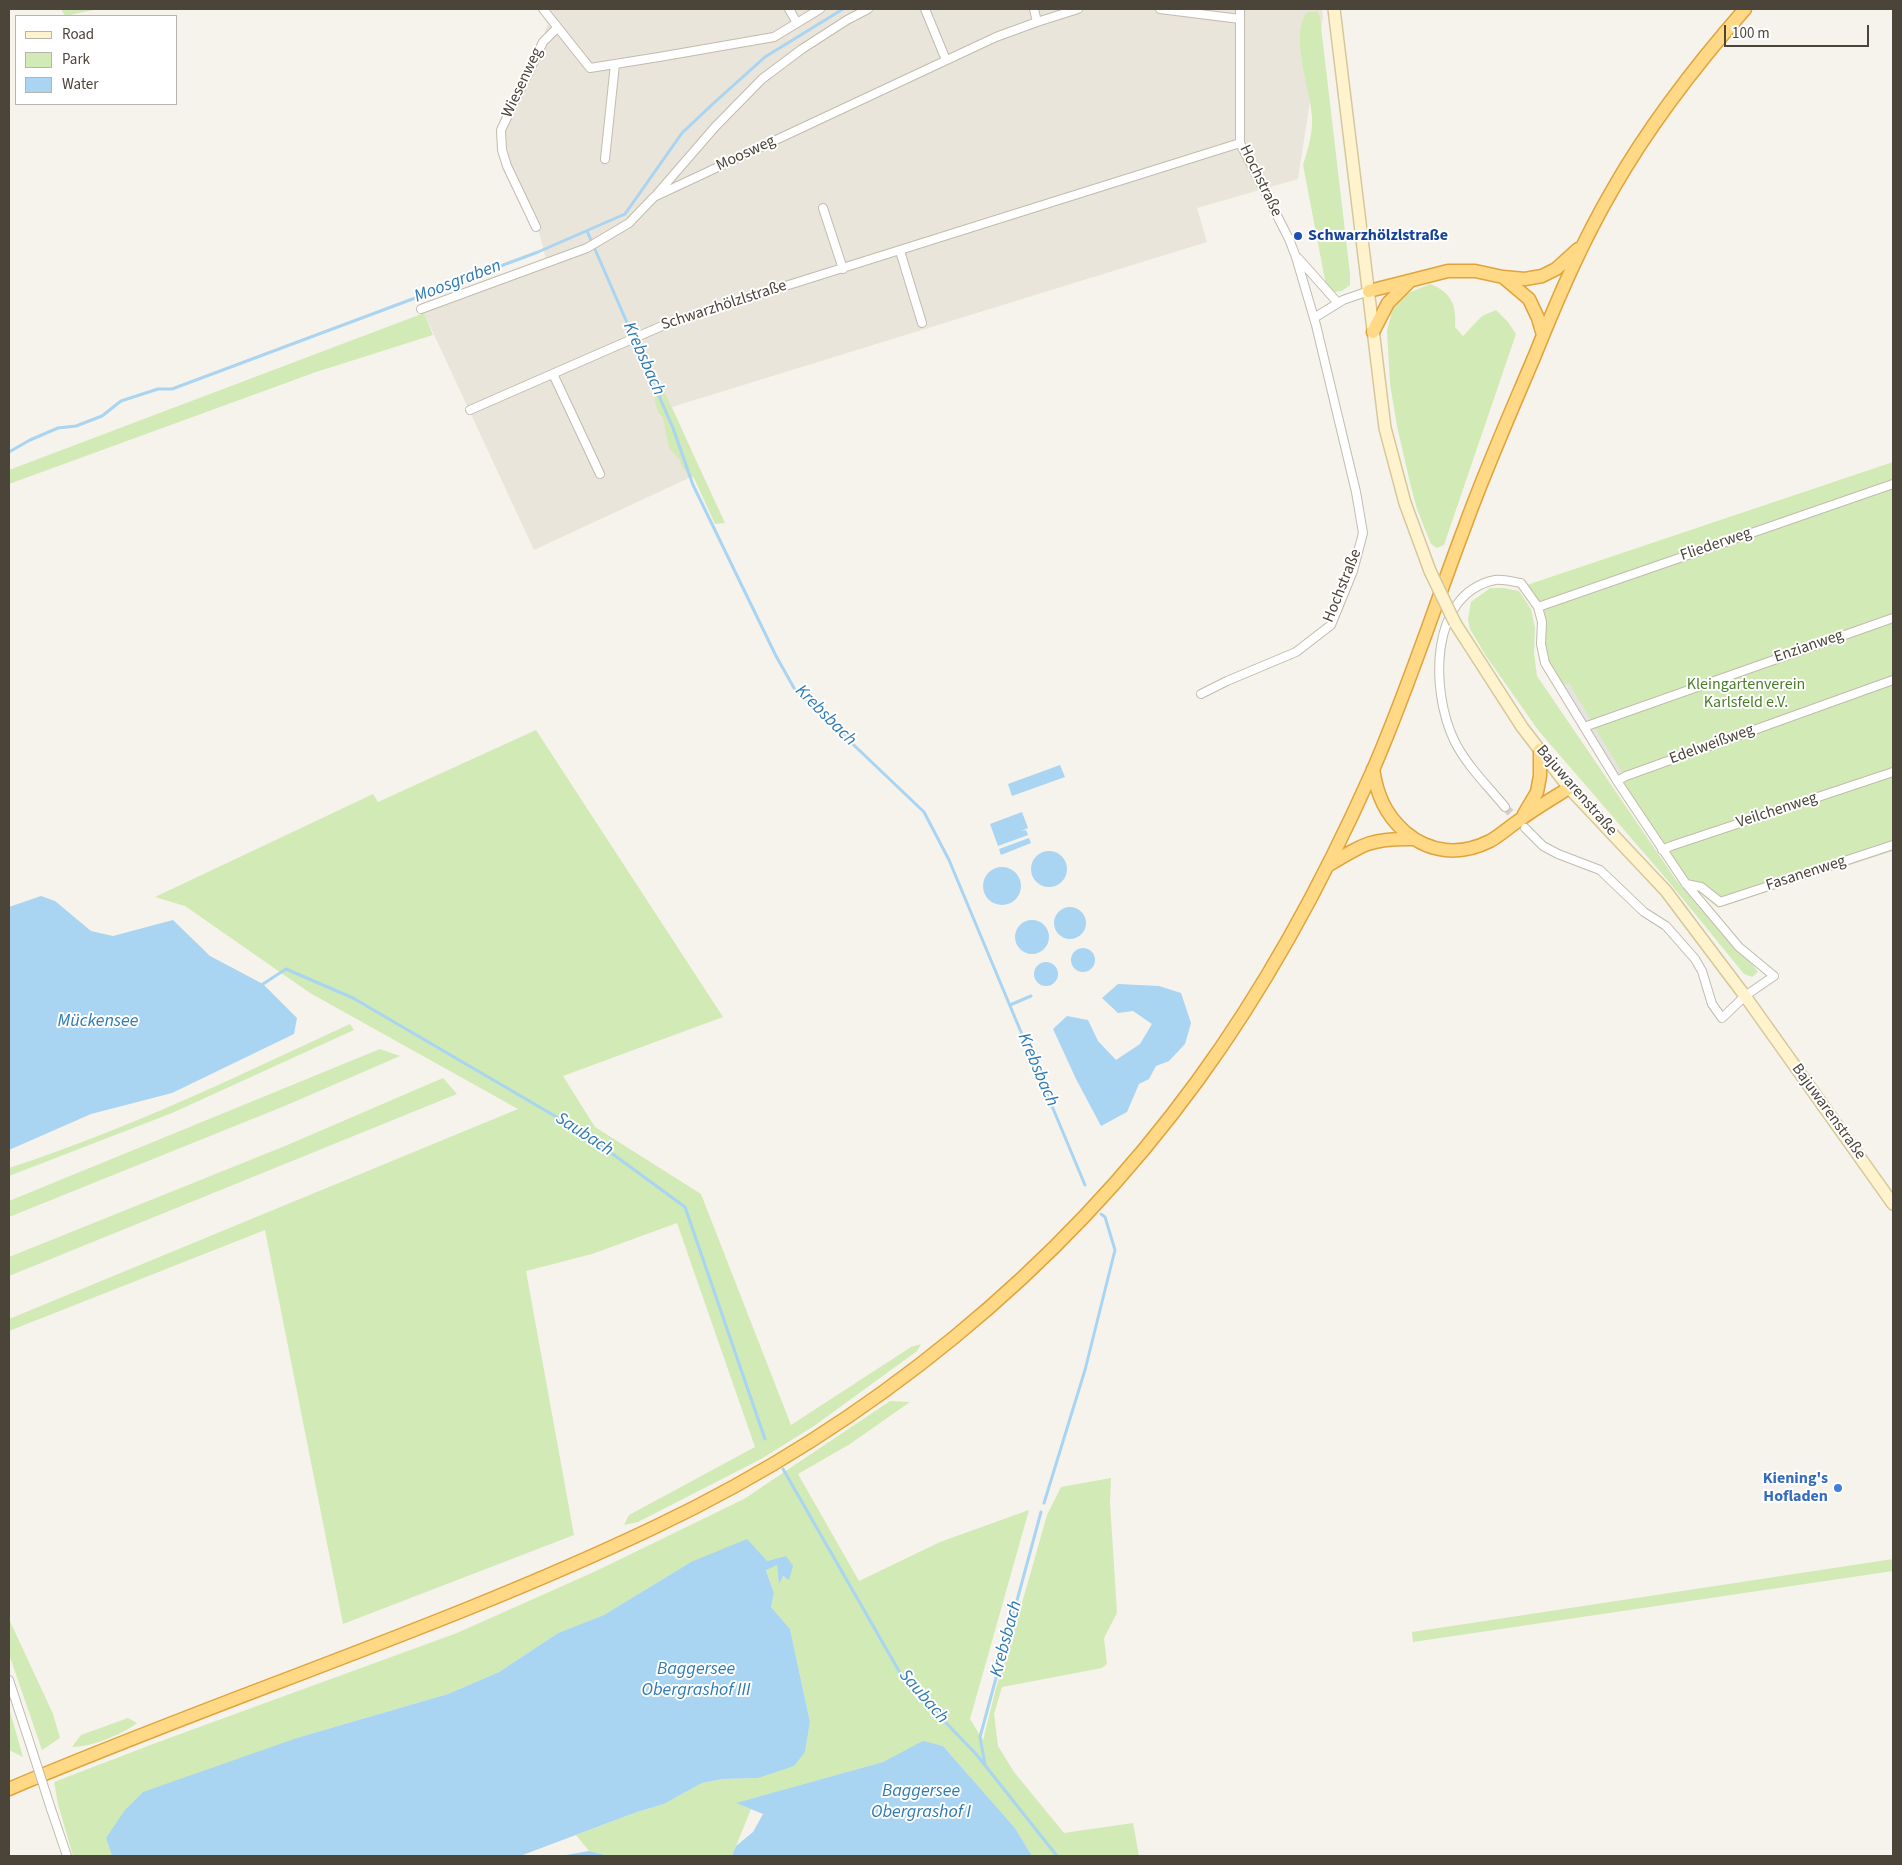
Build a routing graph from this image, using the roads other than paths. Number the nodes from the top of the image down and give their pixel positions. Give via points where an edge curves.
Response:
1 (543, 9) edge
2 (789, 9) edge
3 (820, 9) edge
4 (868, 9) edge
5 (925, 9) edge
6 (1034, 9) edge
7 (1078, 9) edge
8 (1160, 9) edge
9 (1240, 9) edge
10 (1334, 9) edge
11 (1745, 9) edge
12 (1240, 19) junction
13 (797, 22) junction
14 (1037, 22) junction
15 (557, 28) junction
16 (946, 60) junction
17 (615, 64) junction
18 (1240, 143) junction
19 (605, 159) dead end
20 (676, 171) junction
21 (686, 183) junction
22 (654, 197) junction
23 (823, 208) dead end
24 (536, 227) dead end
25 (1583, 244) junction
26 (900, 251) junction
27 (1296, 257) junction
28 (843, 269) junction
29 (1503, 277) junction
30 (1410, 281) junction
31 (1368, 291) junction
32 (1338, 303) junction
33 (421, 309) dead end
34 (1314, 318) junction
35 (922, 323) dead end
36 (1373, 332) junction
37 (1543, 335) junction
38 (553, 374) junction
39 (470, 410) dead end
40 (600, 474) dead end
41 (1893, 484) edge
42 (1538, 607) junction
43 (1893, 618) edge
44 (1893, 680) edge
45 (1201, 694) dead end
46 (1584, 727) junction
47 (1540, 750) junction
48 (1373, 769) junction
49 (1893, 772) edge
50 (1616, 781) junction
51 (1569, 788) junction
52 (1505, 807) tunnel mouth
53 (1523, 823) junction
54 (1413, 839) junction
55 (1893, 846) edge
56 (1662, 850) junction
57 (1329, 864) junction
58 (1686, 884) junction
59 (1744, 996) junction
60 (1893, 1204) edge
61 (9, 1680) edge
62 (9, 1789) edge
63 (67, 1856) edge

1 - 15 street, Wiesenweg
2 - 13 street
3 - 13 street, Wiesenweg
4 - 20 street via 809,44 762,79
5 - 16 street
6 - 14 street
7 - 14 street, Moosweg
8 - 12 street
9 - 12 street, Hochstraße
10 - 31 main road, Bajuwarenstraße
11 - 25 highway via 1656,120 1615,184
12 - 18 street, Hochstraße
13 - 17 street, Wiesenweg via 774,37
14 - 16 street, Moosweg
15 - 17 street, Wiesenweg via 590,68
15 - 24 street, Wiesenweg via 543,42 501,130 507,166
16 - 21 street, Moosweg
17 - 19 street
18 - 26 street, Schwarzhölzlstraße
18 - 27 street, Hochstraße
20 - 21 street
20 - 22 street
21 - 22 street, Moosweg
22 - 33 street, Moosweg via 629,223 589,247
23 - 28 street
25 - 29 highway via 1556,269 1542,276 1525,279
25 - 37 highway
26 - 28 street, Schwarzhölzlstraße
26 - 35 street
27 - 32 street
27 - 34 street, Hochstraße
28 - 38 street, Schwarzhölzlstraße via 671,322
29 - 30 highway via 1475,271 1448,271
29 - 37 highway via 1529,299
30 - 31 highway
30 - 36 highway via 1388,303
31 - 32 street
31 - 36 main road, Bajuwarenstraße
32 - 34 street
34 - 45 street, Hochstraße via 1363,534 1353,571 1331,625 1296,652
36 - 47 main road, Bajuwarenstraße, bridge via 1386,428 1405,503 1430,570 1455,623
37 - 48 highway via 1468,518
38 - 39 street, Schwarzhölzlstraße
38 - 40 street
41 - 42 street, Fliederweg
42 - 46 street, Bajuwarenstraße via 1546,663
42 - 52 street via 1522,584 1490,582 1476,587 1455,606 1441,640 1439,674 1444,711 1454,740
43 - 46 street, Enzianweg
44 - 50 street, Edelweißweg
46 - 50 street, Bajuwarenstraße
47 - 51 main road, Bajuwarenstraße
47 - 53 highway via 1537,792
48 - 54 highway via 1381,802
48 - 57 highway
49 - 56 street, Veilchenweg
50 - 56 street, Bajuwarenstraße
51 - 53 highway
51 - 59 main road, Bajuwarenstraße via 1666,891
53 - 54 highway via 1462,851 1429,848
53 - 59 street via 1543,846 1600,870 1644,912 1666,926 1695,959 1712,1004 1722,1018
54 - 57 highway via 1373,841
55 - 58 street, Fasanenweg via 1720,902 1701,887
56 - 58 street, Bajuwarenstraße
57 - 62 highway via 1274,966 1232,1032 1132,1163 1018,1282 878,1395 741,1482 577,1563
58 - 59 street, Bajuwarenstraße via 1739,947 1774,976
59 - 60 main road, Bajuwarenstraße
61 - 63 street, bridge

